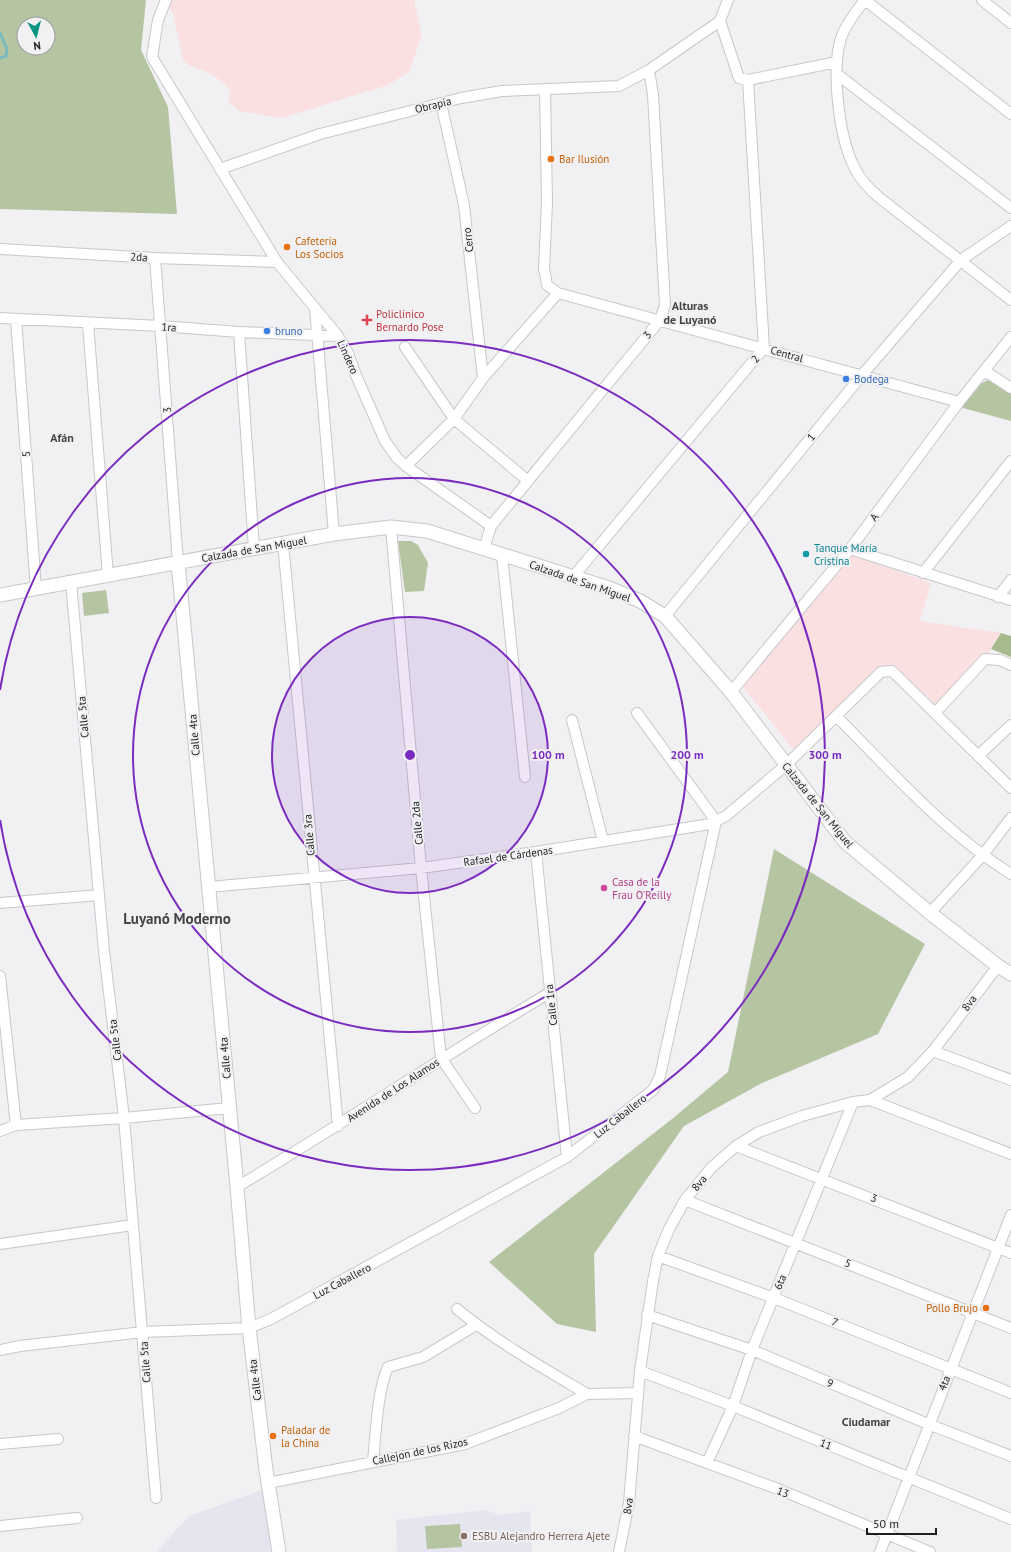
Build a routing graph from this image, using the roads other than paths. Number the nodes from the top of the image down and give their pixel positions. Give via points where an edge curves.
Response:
1 (166, 0) edge
2 (728, 0) edge
3 (865, 0) edge
4 (982, 0) edge
5 (720, 21) junction
6 (1011, 23) edge
7 (837, 62) junction
8 (649, 70) junction
9 (837, 74) junction
10 (743, 79) junction
11 (545, 89) junction
12 (441, 103) junction
13 (1011, 114) edge
14 (220, 169) junction
15 (1011, 208) edge
16 (1011, 226) edge
17 (0, 249) edge
18 (155, 258) junction
19 (961, 260) junction
20 (277, 262) junction
21 (558, 293) junction
22 (1011, 300) edge
23 (314, 308) junction
24 (0, 318) edge
25 (16, 319) junction
26 (660, 320) junction
27 (88, 323) junction
28 (161, 326) junction
29 (239, 332) junction
30 (316, 335) junction
31 (338, 336) junction
32 (1011, 337) edge
33 (405, 347) dead end
34 (764, 348) junction
35 (985, 371) junction
36 (862, 375) junction
37 (483, 378) junction
38 (1011, 388) edge
39 (959, 402) junction
40 (454, 419) junction
41 (1011, 461) edge
42 (406, 466) junction
43 (527, 480) junction
44 (491, 526) junction
45 (391, 527) junction
46 (334, 534) junction
47 (283, 543) junction
48 (254, 548) junction
49 (850, 549) junction
50 (484, 550) junction
51 (502, 555) junction
52 (178, 562) junction
53 (923, 573) junction
54 (108, 576) junction
55 (572, 577) junction
56 (1011, 580) edge
57 (71, 582) junction
58 (36, 589) junction
59 (0, 595) edge
60 (998, 597) junction
61 (1011, 600) edge
62 (665, 616) junction
63 (1011, 665) edge
64 (731, 692) junction
65 (637, 713) dead end
66 (935, 713) junction
67 (837, 717) junction
68 (572, 720) dead end
69 (1011, 724) edge
70 (979, 755) junction
71 (786, 765) junction
72 (525, 777) dead end
73 (1011, 788) edge
74 (1011, 818) edge
75 (716, 821) junction
76 (603, 841) junction
77 (536, 852) junction
78 (982, 856) junction
79 (421, 868) junction
80 (1011, 874) edge
81 (313, 877) junction
82 (209, 887) junction
83 (99, 895) junction
84 (0, 903) edge
85 (930, 913) junction
86 (998, 966) junction
87 (1011, 974) edge
88 (0, 976) edge
89 (550, 993) junction
90 (933, 1051) junction
91 (441, 1058) junction
92 (1011, 1080) edge
93 (870, 1100) junction
94 (853, 1102) junction
95 (229, 1108) junction
96 (475, 1108) dead end
97 (124, 1118) junction
98 (16, 1125) junction
99 (338, 1126) junction
100 (0, 1131) edge
101 (736, 1146) junction
102 (1011, 1154) edge
103 (567, 1157) junction
104 (822, 1178) junction
105 (237, 1187) junction
106 (685, 1200) junction
107 (1011, 1215) edge
108 (133, 1225) junction
109 (796, 1243) junction
110 (0, 1244) edge
111 (998, 1248) junction
112 (1011, 1253) edge
113 (658, 1256) junction
114 (774, 1298) junction
115 (457, 1309) dead end
116 (974, 1313) junction
117 (647, 1315) junction
118 (476, 1325) junction
119 (248, 1328) junction
120 (1011, 1328) edge
121 (143, 1332) junction
122 (0, 1350) edge
123 (752, 1350) junction
124 (950, 1369) junction
125 (640, 1371) junction
126 (638, 1393) junction
127 (1011, 1393) edge
128 (587, 1394) junction
129 (733, 1406) junction
130 (928, 1424) junction
131 (634, 1436) junction
132 (58, 1439) dead end
133 (0, 1444) edge
134 (1011, 1456) edge
135 (373, 1461) junction
136 (707, 1462) junction
137 (908, 1477) junction
138 (268, 1483) junction
139 (156, 1498) dead end
140 (77, 1518) dead end
141 (1011, 1519) edge
142 (0, 1526) edge
143 (886, 1534) junction
144 (279, 1552) edge
145 (620, 1552) edge
146 (880, 1552) edge
147 (930, 1552) edge

1 - 14 street, Lindero via 158,20 152,57
2 - 5 street
3 - 7 street via 845,29
3 - 13 street
4 - 6 street
5 - 8 street, Obrapía
5 - 10 street, 2
7 - 9 street
7 - 10 street
8 - 11 street, Obrapía via 619,86
8 - 26 street, 3 via 653,95 665,304
9 - 15 street
9 - 19 street via 841,128 854,167 867,187
10 - 34 street, 2
11 - 12 street, Obrapía via 502,91
11 - 21 street, Central via 547,204 544,268 547,286
12 - 14 street, Obrapía via 320,134
12 - 37 street, Cerro via 464,205
14 - 20 street, Lindero
16 - 19 street, 1
17 - 18 street, 2da
18 - 20 street, 2da
18 - 28 street, 3
19 - 22 street
19 - 36 street, 1
20 - 23 street, Lindero
21 - 26 street, Central
21 - 37 street
23 - 30 street
23 - 31 street, Lindero
24 - 25 street, 1ra
25 - 27 street, 1ra
25 - 58 street, 5
26 - 34 street, Central
26 - 43 street, 3
27 - 28 street, 1ra
27 - 54 street
28 - 29 street, 1ra
28 - 52 street, 3
29 - 30 street, 1ra
29 - 48 street
30 - 31 street, 1ra
30 - 46 street
31 - 42 street, Lindero via 348,353 385,441
32 - 35 street, A
33 - 40 street
34 - 36 street, Central
34 - 55 street, 2
35 - 38 street
35 - 39 street, A
36 - 39 street, Central
36 - 62 street, 1
37 - 40 street
39 - 49 street, A
40 - 42 street
40 - 43 street
41 - 53 street
42 - 44 street, Lindero
43 - 44 street, 3
44 - 50 street, 3
45 - 46 main road, Calzada de San Miguel
45 - 50 main road, Calzada de San Miguel via 427,531
45 - 79 street, Calle 2da
46 - 47 main road, Calzada de San Miguel
47 - 48 main road, Calzada de San Miguel
47 - 81 street, Calle 3ra
48 - 52 main road, Calzada de San Miguel
49 - 53 street
49 - 64 street, A
50 - 51 main road, Calzada de San Miguel
51 - 55 main road, Calzada de San Miguel
51 - 72 street
52 - 54 main road, Calzada de San Miguel
52 - 82 main road, Calle 4ta
53 - 60 street
54 - 57 main road, Calzada de San Miguel
55 - 62 main road, Calzada de San Miguel via 640,601
56 - 60 street
57 - 58 main road, Calzada de San Miguel
57 - 83 street, Calle 5ta
58 - 59 main road, Calzada de San Miguel
60 - 61 street
62 - 64 main road, Calzada de San Miguel
63 - 66 street via 1000,660 985,659
64 - 71 main road, Calzada de San Miguel
65 - 75 street
66 - 67 street, Rafael de Cárdenas via 892,671 881,672
66 - 70 street
67 - 71 street, Rafael de Cárdenas
67 - 78 street via 930,809
68 - 76 street
69 - 70 street
70 - 73 street
71 - 75 street, Rafael de Cárdenas via 738,807
71 - 85 main road, Calzada de San Miguel via 845,842
74 - 78 street
75 - 76 street, Rafael de Cárdenas
75 - 103 street, Luz Caballero via 660,1076 653,1090
76 - 77 street, Rafael de Cárdenas
77 - 79 street, Rafael de Cárdenas
77 - 89 street, Calle 1ra
78 - 80 street
78 - 85 street
79 - 81 street, Rafael de Cárdenas
79 - 91 street, Calle 2da
81 - 82 street, Rafael de Cárdenas
81 - 99 street, Calle 3ra
82 - 95 main road, Calle 4ta
83 - 84 street
83 - 97 street, Calle 5ta
85 - 86 main road, Calzada de San Miguel
86 - 87 main road, Calzada de San Miguel
86 - 90 street, 8va
88 - 98 street
89 - 91 street, Avenida de Los Alamos
89 - 103 street, Calle 1ra
90 - 92 street
90 - 93 street, 8va via 908,1077
91 - 96 street, Calle 2da
91 - 99 street, Avenida de Los Alamos
93 - 94 street, 8va
93 - 102 street
94 - 101 street, 8va via 802,1116 759,1132
94 - 104 street, 6ta
95 - 97 street
95 - 105 main road, Calle 4ta
97 - 98 street
97 - 108 street, Calle 5ta
98 - 100 street
99 - 105 street, Avenida de Los Alamos
101 - 104 street, 3
101 - 106 street, 8va via 711,1168
103 - 119 street, Luz Caballero via 271,1319
104 - 109 street, 6ta
104 - 111 street, 3
105 - 119 main road, Calle 4ta
106 - 109 street, 5
106 - 113 street, 8va
107 - 111 street, 4ta
108 - 110 street
108 - 121 street, Calle 5ta
109 - 114 street, 6ta
109 - 116 street, 5
111 - 112 street, 3
111 - 116 street, 4ta
113 - 114 street, 7
113 - 117 street, 8va
114 - 123 street, 6ta
114 - 124 street, 7
115 - 118 street
116 - 120 street, 5
116 - 124 street, 4ta
117 - 123 street, 9
117 - 125 street, 8va
118 - 128 street
118 - 135 street via 423,1357 388,1367
119 - 121 street, Luz Caballero
119 - 138 main road, Calle 4ta
121 - 122 street, Luz Caballero
121 - 139 street, Calle 5ta
123 - 129 street, 6ta
123 - 130 street, 9
124 - 127 street, 7
124 - 130 street, 4ta
125 - 126 street, 8va
125 - 129 street, 11
126 - 128 street, Callejon de los Rizos
126 - 131 street, 8va
128 - 135 street, Callejon de los Rizos via 558,1408 464,1444
129 - 136 street, 6ta
129 - 137 street, 11
130 - 134 street, 9
130 - 137 street, 4ta
131 - 136 street, 13
131 - 145 street, 8va via 629,1503
132 - 133 street
135 - 138 street, Callejon de los Rizos
136 - 143 street, 13
137 - 141 street, 11
137 - 143 street, 4ta
138 - 144 main road, Calle 4ta
140 - 142 street
143 - 146 street, 4ta
143 - 147 street, 13

